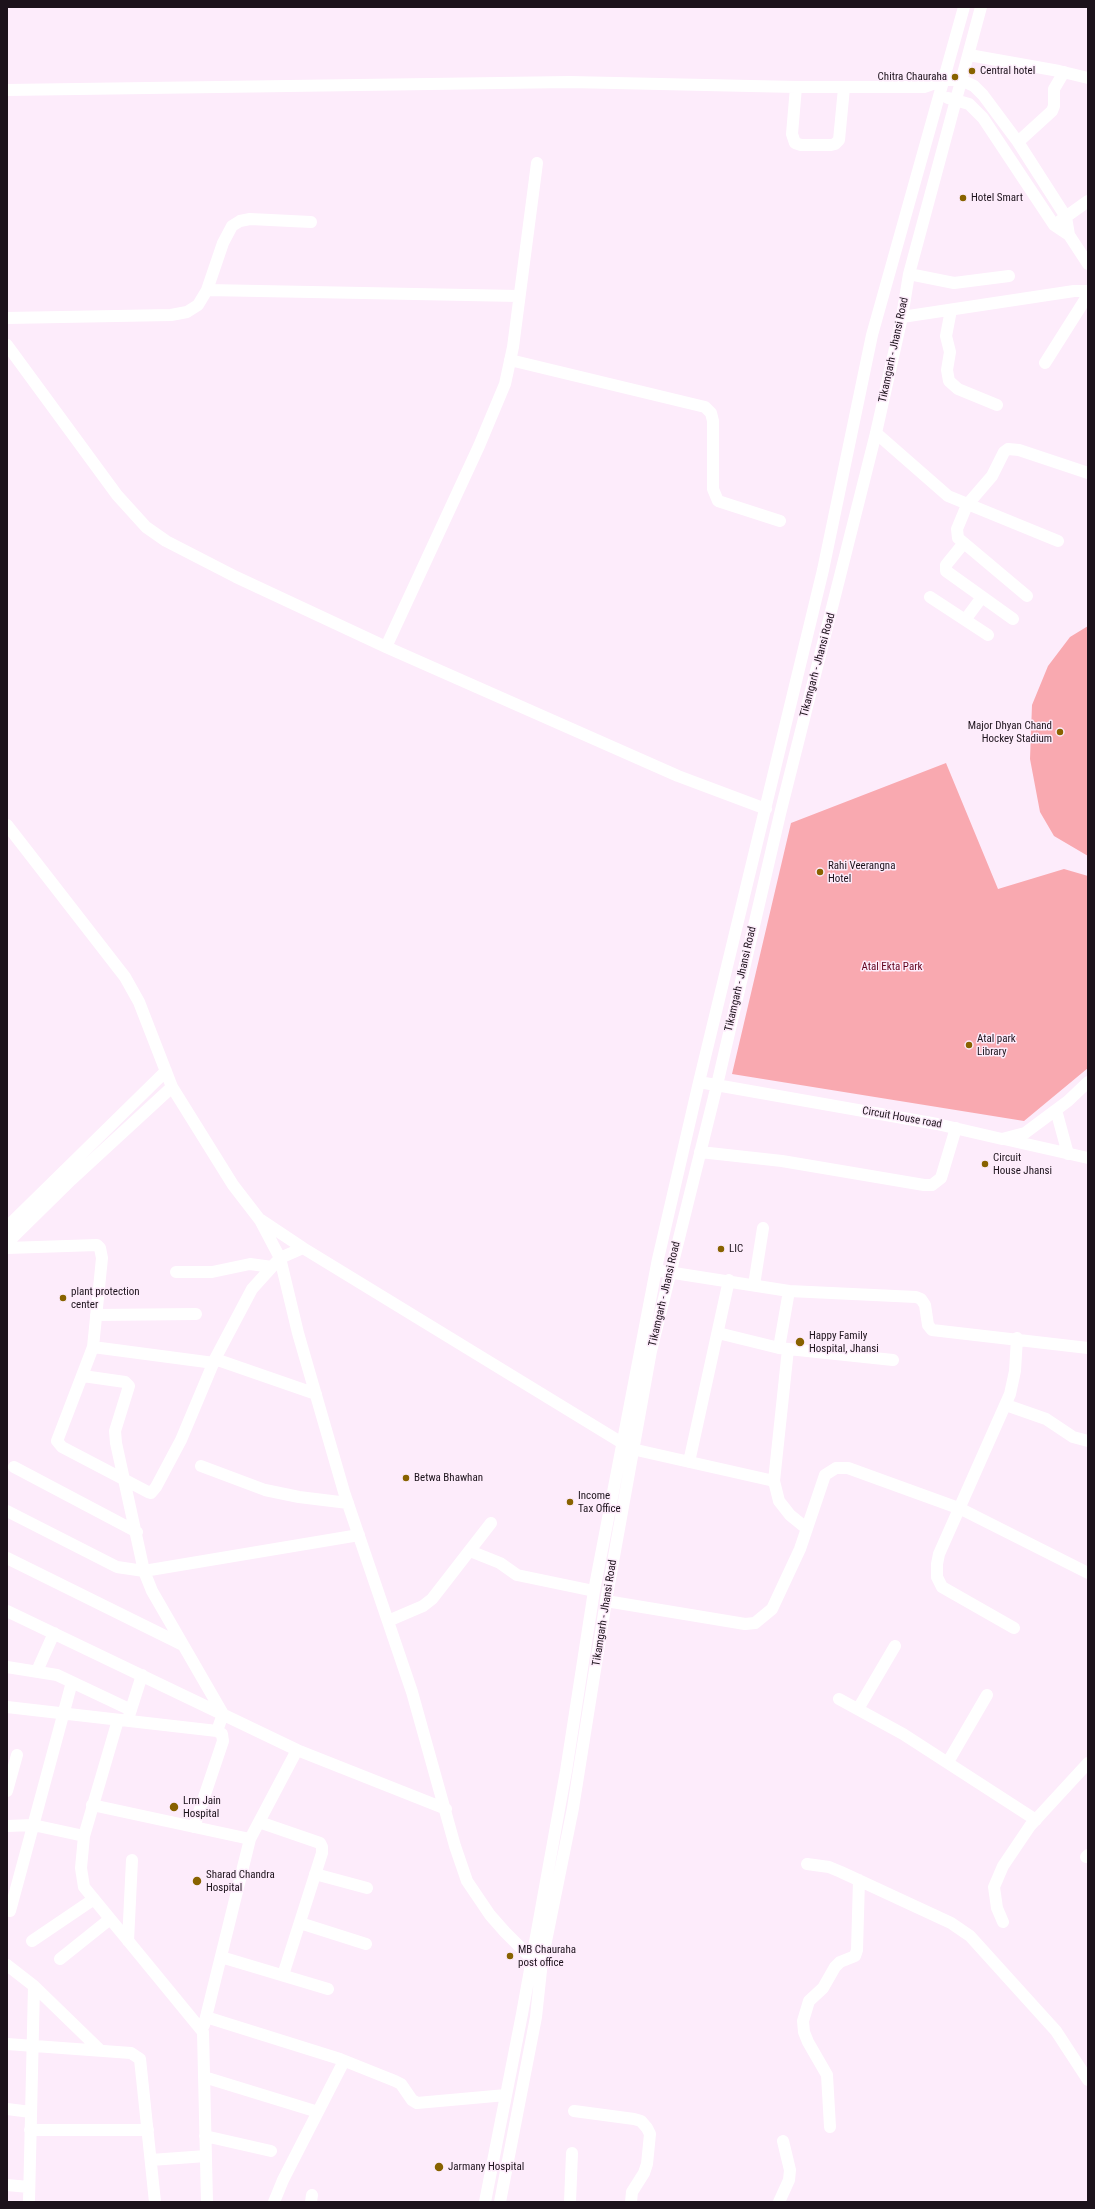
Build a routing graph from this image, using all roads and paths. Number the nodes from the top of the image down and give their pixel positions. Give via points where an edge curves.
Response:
1 (964, 7) edge
2 (981, 7) edge
3 (969, 55) junction
4 (1064, 72) junction
5 (1088, 78) edge
6 (944, 80) junction
7 (961, 80) junction
8 (796, 87) junction
9 (924, 87) junction
10 (844, 88) junction
11 (7, 90) edge
12 (939, 96) junction
13 (956, 99) junction
14 (1018, 142) junction
15 (537, 163) dead end
16 (1088, 201) edge
17 (1066, 217) junction
18 (311, 222) dead end
19 (1054, 225) junction
20 (1069, 235) junction
21 (1088, 264) edge
22 (909, 274) junction
23 (1009, 276) dead end
24 (207, 290) junction
25 (1088, 291) edge
26 (1088, 295) edge
27 (519, 296) junction
28 (951, 310) junction
29 (902, 317) junction
30 (7, 318) edge
31 (7, 345) edge
32 (510, 360) junction
33 (1045, 363) dead end
34 (997, 405) dead end
35 (876, 433) junction
36 (1088, 473) edge
37 (967, 505) junction
38 (780, 521) dead end
39 (1058, 541) dead end
40 (963, 544) junction
41 (1027, 596) dead end
42 (930, 597) dead end
43 (982, 597) junction
44 (1013, 619) dead end
45 (965, 620) junction
46 (988, 635) dead end
47 (386, 646) junction
48 (785, 724) junction
49 (802, 728) junction
50 (766, 809) junction
51 (7, 825) edge
52 (166, 1071) junction
53 (698, 1082) junction
54 (1088, 1082) edge
55 (717, 1085) junction
56 (172, 1086) junction
57 (1056, 1110) junction
58 (956, 1128) junction
59 (1002, 1139) junction
60 (700, 1152) junction
61 (1068, 1154) junction
62 (1088, 1158) edge
63 (260, 1220) junction
64 (7, 1227) edge
65 (763, 1228) dead end
66 (7, 1243) edge
67 (7, 1248) edge
68 (303, 1248) junction
69 (280, 1258) junction
70 (272, 1267) junction
71 (656, 1271) junction
72 (176, 1272) dead end
73 (670, 1272) junction
74 (729, 1280) junction
75 (754, 1285) junction
76 (789, 1291) junction
77 (96, 1314) junction
78 (196, 1314) dead end
79 (718, 1333) junction
80 (1017, 1338) junction
81 (93, 1347) junction
82 (1088, 1348) edge
83 (783, 1349) junction
84 (893, 1360) dead end
85 (214, 1361) junction
86 (83, 1376) junction
87 (316, 1394) junction
88 (1006, 1405) junction
89 (1088, 1441) edge
90 (622, 1443) junction
91 (632, 1449) junction
92 (689, 1462) junction
93 (201, 1466) dead end
94 (14, 1467) dead end
95 (124, 1478) junction
96 (774, 1481) junction
97 (348, 1503) junction
98 (961, 1509) junction
99 (7, 1511) edge
100 (491, 1523) dead end
101 (806, 1528) junction
102 (137, 1532) junction
103 (358, 1535) junction
104 (470, 1551) junction
105 (7, 1558) edge
106 (144, 1571) junction
107 (1088, 1573) edge
108 (594, 1590) junction
109 (606, 1601) junction
110 (7, 1611) edge
111 (388, 1621) junction
112 (588, 1625) junction
113 (602, 1626) junction
114 (1014, 1628) dead end
115 (54, 1633) junction
116 (183, 1645) junction
117 (895, 1646) dead end
118 (7, 1667) edge
119 (37, 1671) junction
120 (142, 1676) junction
121 (72, 1682) junction
122 (987, 1695) dead end
123 (838, 1699) dead end
124 (7, 1707) edge
125 (858, 1709) junction
126 (63, 1713) junction
127 (222, 1714) junction
128 (126, 1717) junction
129 (217, 1732) junction
130 (297, 1750) junction
131 (17, 1755) dead end
132 (948, 1762) junction
133 (1088, 1763) edge
134 (7, 1791) edge
135 (92, 1805) junction
136 (446, 1808) junction
137 (556, 1819) junction
138 (1036, 1820) junction
139 (259, 1822) junction
140 (570, 1822) junction
141 (33, 1825) junction
142 (7, 1826) edge
143 (194, 1827) junction
144 (84, 1836) junction
145 (250, 1839) junction
146 (132, 1860) dead end
147 (807, 1864) dead end
148 (315, 1874) junction
149 (858, 1880) junction
150 (367, 1888) dead end
151 (94, 1899) junction
152 (10, 1911) dead end
153 (110, 1919) junction
154 (1003, 1922) dead end
155 (300, 1923) junction
156 (32, 1941) dead end
157 (128, 1941) junction
158 (366, 1944) dead end
159 (221, 1957) junction
160 (60, 1959) dead end
161 (536, 1959) junction
162 (7, 1965) edge
163 (283, 1975) junction
164 (34, 1986) junction
165 (328, 1988) dead end
166 (206, 2017) junction
167 (203, 2032) junction
168 (7, 2044) edge
169 (32, 2046) junction
170 (101, 2051) junction
171 (344, 2060) junction
172 (204, 2076) junction
173 (1088, 2080) edge
174 (506, 2095) junction
175 (7, 2109) edge
176 (574, 2110) dead end
177 (31, 2112) junction
178 (318, 2112) junction
179 (830, 2127) dead end
180 (30, 2130) junction
181 (148, 2130) junction
182 (205, 2136) junction
183 (783, 2140) dead end
184 (271, 2151) dead end
185 (572, 2153) dead end
186 (206, 2156) junction
187 (151, 2160) junction
188 (7, 2185) edge
189 (29, 2187) junction
190 (29, 2202) edge
191 (155, 2202) edge
192 (207, 2202) edge
193 (274, 2202) edge
194 (485, 2202) edge
195 (500, 2202) edge
196 (570, 2202) edge
197 (631, 2202) edge
198 (779, 2202) edge

1 - 6 street, Tikamgarh - Jhansi Road
2 - 3 street, Tikamgarh - Jhansi Road
3 - 4 street
3 - 7 street, Tikamgarh - Jhansi Road
4 - 5 street
4 - 14 street via 1054,89 1052,111
6 - 7 street
6 - 9 street
6 - 12 street, Tikamgarh - Jhansi Road
7 - 13 street, Tikamgarh - Jhansi Road
7 - 14 street via 974,86 983,95
8 - 10 street
8 - 10 street via 792,134 795,143 801,145 836,144 839,140
8 - 11 street via 570,82
9 - 10 street
9 - 12 street
12 - 13 street
12 - 48 street, Tikamgarh - Jhansi Road via 872,335 824,570
13 - 19 street via 969,104 983,118
13 - 22 street, Tikamgarh - Jhansi Road
14 - 17 street
15 - 27 street
16 - 17 street
17 - 19 street
17 - 20 street
18 - 24 street via 250,219 232,226 223,243
19 - 20 street
20 - 21 street
22 - 23 street via 954,283
22 - 29 street, Tikamgarh - Jhansi Road
24 - 27 street
24 - 30 street via 198,305 181,313
25 - 28 street
26 - 33 street
27 - 32 street
28 - 29 street
28 - 34 street via 946,336 950,352 948,381 958,389
29 - 35 street, Tikamgarh - Jhansi Road
31 - 47 street via 117,495 146,527 166,541 236,577
32 - 38 street via 705,407 711,413 713,421 713,489 718,501
32 - 47 street via 505,384 488,427
35 - 37 street via 937,488
35 - 49 street, Tikamgarh - Jhansi Road
36 - 37 street via 1019,450 1008,449 992,476
37 - 39 street
37 - 40 street via 957,529 958,538
40 - 41 street
40 - 43 street via 946,565 946,571
42 - 45 street
43 - 44 street
43 - 45 street
45 - 46 street
47 - 50 street via 678,776
48 - 49 street
48 - 50 street, Tikamgarh - Jhansi Road
49 - 55 street, Tikamgarh - Jhansi Road via 752,926
50 - 53 street, Tikamgarh - Jhansi Road
51 - 52 street via 124,978 139,1002
52 - 56 street
52 - 64 street
53 - 55 street, Circuit House road
53 - 71 street, Tikamgarh - Jhansi Road
54 - 57 street, Circuit House road
55 - 58 street, Circuit House road
55 - 60 street, Tikamgarh - Jhansi Road
56 - 63 street via 233,1185
56 - 66 street
57 - 59 street, Circuit House road via 1025,1133
57 - 61 street
58 - 59 street, Circuit House road
58 - 60 street via 941,1178 932,1184 924,1185 782,1161
59 - 61 street
60 - 73 street, Tikamgarh - Jhansi Road
61 - 62 street
63 - 68 street
63 - 69 street
65 - 75 street
67 - 77 street via 100,1248 102,1258
68 - 69 street
68 - 90 street
69 - 70 street
69 - 87 street
70 - 72 street via 250,1264 219,1271
70 - 85 street via 252,1289
71 - 73 street
71 - 90 street, Tikamgarh - Jhansi Road
73 - 74 street
73 - 91 street, Tikamgarh - Jhansi Road
74 - 75 street
74 - 79 street
75 - 76 street
76 - 80 street via 916,1297 925,1305 928,1325 932,1330
76 - 83 street
77 - 78 street
77 - 81 street
79 - 83 street
79 - 92 street
80 - 82 street
80 - 88 street via 1014,1380
81 - 85 street
81 - 86 street
83 - 84 street
83 - 96 street
85 - 87 street
85 - 95 street via 188,1426 154,1491 148,1492
86 - 95 street via 124,1382 129,1386 115,1431
86 - 95 street via 58,1436 59,1445
87 - 97 street
88 - 89 street via 1046,1419 1073,1437
88 - 98 street
90 - 91 street
90 - 108 street, Tikamgarh - Jhansi Road
91 - 92 street
91 - 109 street, Tikamgarh - Jhansi Road
92 - 96 street
93 - 97 street via 265,1490 299,1498
94 - 102 street
95 - 102 street
96 - 101 street via 779,1501 790,1515
97 - 103 street
98 - 101 street via 848,1468 836,1468 825,1475
98 - 107 street
98 - 114 street via 943,1546 937,1564 937,1577 942,1587
99 - 106 street via 116,1567
100 - 104 street
101 - 109 street via 800,1549 772,1609 755,1622 746,1624
102 - 106 street
103 - 106 street
103 - 111 street
104 - 108 street via 500,1563 517,1575
104 - 111 street via 432,1599 423,1606
105 - 116 street
106 - 116 street via 152,1591
108 - 112 street, Tikamgarh - Jhansi Road
109 - 113 street, Tikamgarh - Jhansi Road
110 - 115 street
111 - 136 street
112 - 113 street
112 - 137 street, Tikamgarh - Jhansi Road
113 - 140 street, Tikamgarh - Jhansi Road
115 - 119 street
115 - 120 street
116 - 127 street
117 - 125 street
118 - 119 street
119 - 121 street via 57,1675
120 - 127 street
120 - 128 street
121 - 126 street
121 - 128 street
122 - 132 street
123 - 125 street
124 - 126 street
125 - 132 street
126 - 128 street
126 - 141 street
127 - 129 street
127 - 130 street
128 - 129 street
128 - 135 street
129 - 143 street via 222,1734 223,1741
130 - 136 street
130 - 139 street
131 - 134 street
132 - 138 street
133 - 138 street
135 - 143 street
135 - 144 street
136 - 161 street via 467,1881 490,1915
137 - 140 street
137 - 161 street, Tikamgarh - Jhansi Road
138 - 154 street via 1003,1866 994,1887 997,1908
139 - 145 street
139 - 148 street via 320,1843 322,1853
140 - 161 street, Tikamgarh - Jhansi Road
141 - 142 street
141 - 144 street
141 - 152 street
143 - 145 street
144 - 151 street via 81,1868 84,1887
145 - 159 street
146 - 157 street
147 - 149 street via 829,1867
148 - 150 street
148 - 155 street
149 - 173 street via 951,1923 970,1936 1056,2031
149 - 179 street via 857,1950 854,1956 840,1962 823,1988 809,2002 803,2021 808,2042 827,2075
151 - 153 street
151 - 156 street
153 - 157 street
153 - 160 street
155 - 158 street
155 - 163 street
157 - 167 street
159 - 163 street
159 - 166 street
161 - 174 street
161 - 195 street via 536,2017
162 - 164 street
163 - 165 street
164 - 169 street
164 - 170 street
166 - 167 street
166 - 171 street
167 - 172 street
168 - 169 street
169 - 170 street
169 - 177 street
170 - 181 street via 131,2053 140,2059
171 - 174 street via 401,2084 417,2103
171 - 178 street
172 - 178 street
172 - 182 street
174 - 194 street
175 - 177 street
176 - 197 street via 634,2119 641,2121 647,2128 650,2134 647,2164 632,2192
177 - 180 street
178 - 193 street
180 - 181 street
180 - 189 street
181 - 187 street
182 - 184 street
182 - 186 street
183 - 198 street via 790,2170 789,2180
185 - 196 street
186 - 187 street
186 - 192 street
187 - 191 street
188 - 189 street
189 - 190 street

